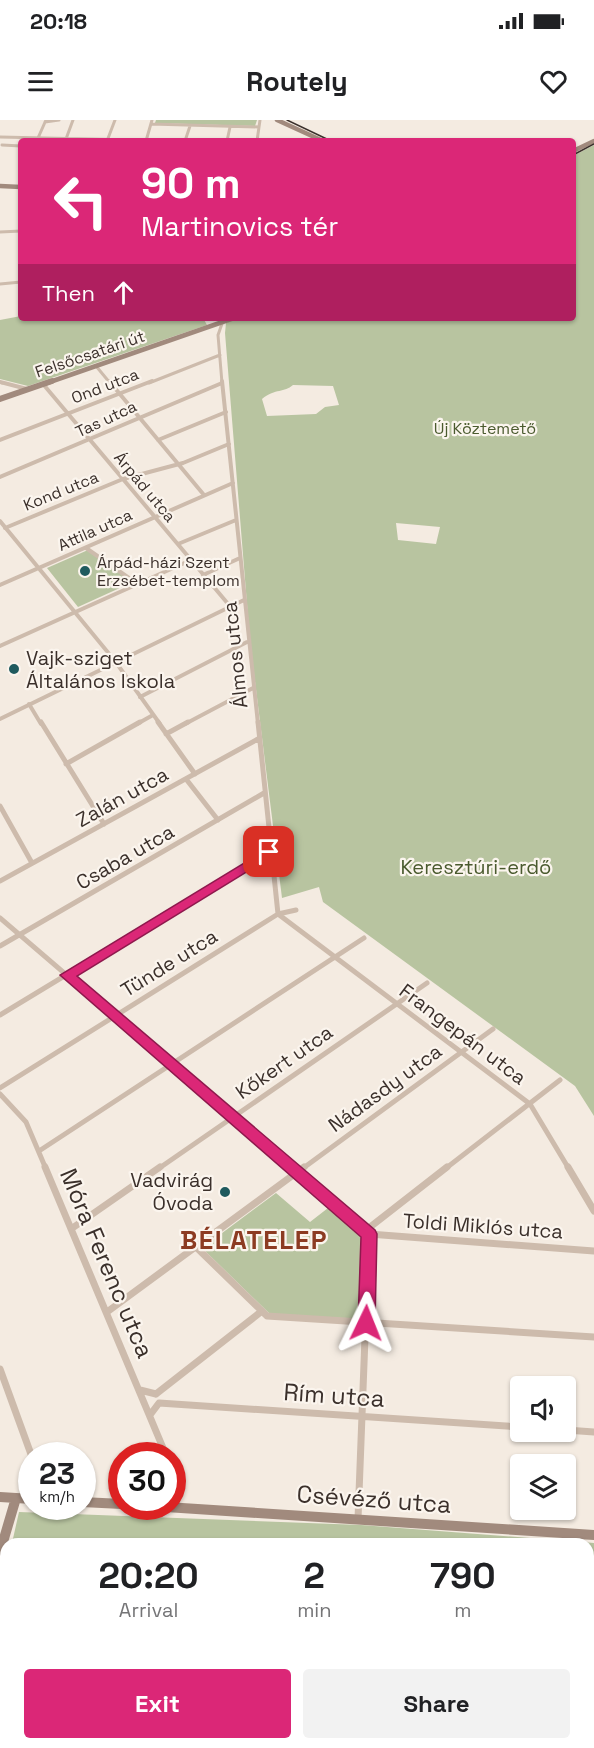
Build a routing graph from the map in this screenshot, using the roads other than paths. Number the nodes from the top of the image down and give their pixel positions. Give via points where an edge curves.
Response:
1 (59, 120) edge
2 (73, 120) edge
3 (115, 120) edge
4 (277, 120) edge
5 (45, 121) edge
6 (152, 122) edge
7 (261, 122) edge
8 (190, 126) junction
9 (230, 127) junction
10 (0, 137) edge
11 (38, 138) joint
12 (67, 138) edge
13 (108, 138) edge
14 (147, 138) edge
15 (186, 138) edge
16 (228, 138) edge
17 (258, 138) edge
18 (316, 138) edge
19 (594, 141) edge
20 (2, 146) dead end
21 (18, 146) edge
22 (576, 150) edge
23 (0, 186) edge
24 (18, 187) edge
25 (18, 231) edge
26 (0, 232) edge
27 (18, 282) edge
28 (0, 284) edge
29 (224, 321) edge
30 (220, 355) junction
31 (96, 366) junction
32 (0, 382) edge
33 (222, 383) junction
34 (43, 384) junction
35 (27, 389) junction
36 (119, 394) junction
37 (0, 399) edge
38 (226, 412) junction
39 (68, 413) junction
40 (138, 417) junction
41 (0, 440) edge
42 (158, 440) junction
43 (91, 441) junction
44 (229, 444) junction
45 (179, 464) junction
46 (0, 477) edge
47 (123, 479) junction
48 (233, 483) junction
49 (204, 495) junction
50 (155, 517) junction
51 (236, 520) junction
52 (0, 521) edge
53 (5, 528) junction
54 (178, 544) junction
55 (86, 548) junction
56 (240, 558) junction
57 (191, 560) junction
58 (38, 568) junction
59 (203, 575) junction
60 (0, 585) edge
61 (139, 585) junction
62 (243, 600) junction
63 (229, 605) junction
64 (75, 613) junction
65 (247, 642) junction
66 (0, 646) edge
67 (115, 661) junction
68 (253, 688) junction
69 (140, 697) junction
70 (29, 704) junction
71 (153, 715) junction
72 (0, 719) edge
73 (166, 734) junction
74 (258, 739) junction
75 (66, 764) junction
76 (195, 774) junction
77 (186, 779) junction
78 (264, 793) junction
79 (0, 807) edge
80 (218, 820) junction
81 (104, 824) junction
82 (269, 852) junction
83 (32, 862) junction
84 (0, 881) edge
85 (296, 910) dead end
86 (278, 914) junction
87 (0, 918) edge
88 (20, 935) junction
89 (364, 938) dead end
90 (0, 946) edge
91 (335, 958) junction
92 (67, 975) junction
93 (427, 983) dead end
94 (396, 1004) junction
95 (0, 1015) edge
96 (115, 1016) junction
97 (493, 1029) dead end
98 (461, 1053) junction
99 (172, 1065) junction
100 (560, 1080) dead end
101 (0, 1088) edge
102 (0, 1094) edge
103 (530, 1104) junction
104 (232, 1118) junction
105 (39, 1151) junction
106 (296, 1174) junction
107 (594, 1211) edge
108 (71, 1229) junction
109 (367, 1233) junction
110 (196, 1248) junction
111 (594, 1251) edge
112 (260, 1309) junction
113 (107, 1312) junction
114 (366, 1323) junction
115 (594, 1337) edge
116 (0, 1369) edge
117 (140, 1390) junction
118 (156, 1394) junction
119 (159, 1403) junction
120 (150, 1415) junction
121 (362, 1417) junction
122 (510, 1426) edge
123 (576, 1431) edge
124 (594, 1432) edge
125 (27, 1442) edge
126 (161, 1442) edge
127 (0, 1497) edge
128 (15, 1498) junction
129 (18, 1498) edge
130 (186, 1508) edge
131 (358, 1519) junction
132 (594, 1535) edge
133 (4, 1538) edge

1 - 5 street
2 - 12 street
3 - 13 street
4 - 18 street
5 - 11 street
6 - 8 street
6 - 14 street
7 - 9 street
7 - 17 street
8 - 9 street
8 - 15 street
9 - 16 street
10 - 11 street
19 - 22 street
20 - 21 street
23 - 24 street
25 - 26 street
27 - 28 street
29 - 30 street, Álmos utca via 218,335
29 - 31 street, Felsőcsatári út
30 - 33 street, Álmos utca
30 - 36 street, Ond utca
31 - 34 street, Felsőcsatári út
31 - 36 street
32 - 35 street
33 - 38 street, Álmos utca
33 - 40 street, Tas utca
34 - 35 street, Felsőcsatári út
34 - 39 street, Árpád utca
35 - 37 street, Felsőcsatári út
36 - 39 street, Ond utca
36 - 40 street
38 - 42 street
38 - 44 street, Álmos utca
39 - 41 street, Ond utca
39 - 43 street, Árpád utca
40 - 42 street
40 - 43 street, Tas utca
42 - 45 street
43 - 46 street, Tas utca
43 - 47 street, Árpád utca
44 - 45 street, Kond utca
44 - 48 street, Álmos utca
45 - 47 street, Kond utca
45 - 49 street
47 - 50 street, Árpád utca
47 - 53 street, Kond utca
48 - 49 street, Attila utca
48 - 51 street, Álmos utca
49 - 50 street, Attila utca
50 - 54 street, Árpád utca
50 - 55 street, Attila utca
51 - 54 street
51 - 56 street, Álmos utca
52 - 53 street
53 - 58 street
54 - 57 street, Árpád utca
55 - 58 street, Attila utca
55 - 61 street
56 - 59 street
56 - 62 street, Álmos utca
57 - 59 street, Árpád utca
57 - 61 street
58 - 60 street, Attila utca
58 - 64 street
59 - 63 street, Árpád utca
61 - 64 street
62 - 63 street
62 - 65 street, Álmos utca
63 - 67 street
64 - 66 street
64 - 67 street
65 - 68 street, Álmos utca
65 - 69 street
67 - 69 street
67 - 70 street
68 - 73 street
68 - 74 street, Álmos utca
69 - 71 street
70 - 72 street
70 - 75 street
71 - 73 street
71 - 75 street
73 - 76 street
74 - 76 street, Zalán utca
74 - 78 street, Álmos utca
75 - 81 street
76 - 77 street, Zalán utca
77 - 80 street
77 - 81 street, Zalán utca
78 - 80 street, Csaba utca
78 - 82 street, Álmos utca
79 - 83 street
80 - 88 street, Csaba utca
81 - 83 street, Zalán utca
82 - 86 street, Álmos utca
82 - 92 street
83 - 84 street, Zalán utca
85 - 86 street, Tünde utca
86 - 91 street, Frangepán utca
86 - 96 street, Tünde utca
87 - 88 street
88 - 90 street, Csaba utca
88 - 92 street
89 - 91 street
91 - 94 street, Frangepán utca
91 - 99 street
92 - 95 street
92 - 96 street
93 - 94 street, Kőkert utca
94 - 98 street, Frangepán utca
94 - 104 street, Kőkert utca
96 - 99 street
96 - 101 street, Tünde utca
97 - 98 street, Nádasdy utca
98 - 103 street, Frangepán utca
98 - 106 street, Nádasdy utca
99 - 104 street
99 - 105 street
100 - 103 street
102 - 105 street, Móra Ferenc utca via 21,1114
103 - 107 street, Frangepán utca
103 - 109 street
104 - 106 street
104 - 108 street, Kőkert utca
105 - 108 street, Móra Ferenc utca
106 - 109 street
106 - 110 street, Nádasdy utca
108 - 113 street, Móra Ferenc utca
109 - 111 street, Toldi Miklós utca
109 - 114 street
110 - 112 street
110 - 113 street
112 - 114 street via 267,1316
112 - 118 street
113 - 117 street, Móra Ferenc utca
114 - 115 street
114 - 121 street
116 - 125 street
117 - 118 street
117 - 120 street, Móra Ferenc utca
118 - 119 street
119 - 120 street
119 - 121 street, Rím utca
120 - 126 street, Móra Ferenc utca
121 - 122 street, Rím utca
121 - 131 street
123 - 124 street
127 - 128 street
128 - 129 street
128 - 133 street
130 - 131 street, Csévéző utca
131 - 132 street, Csévéző utca

